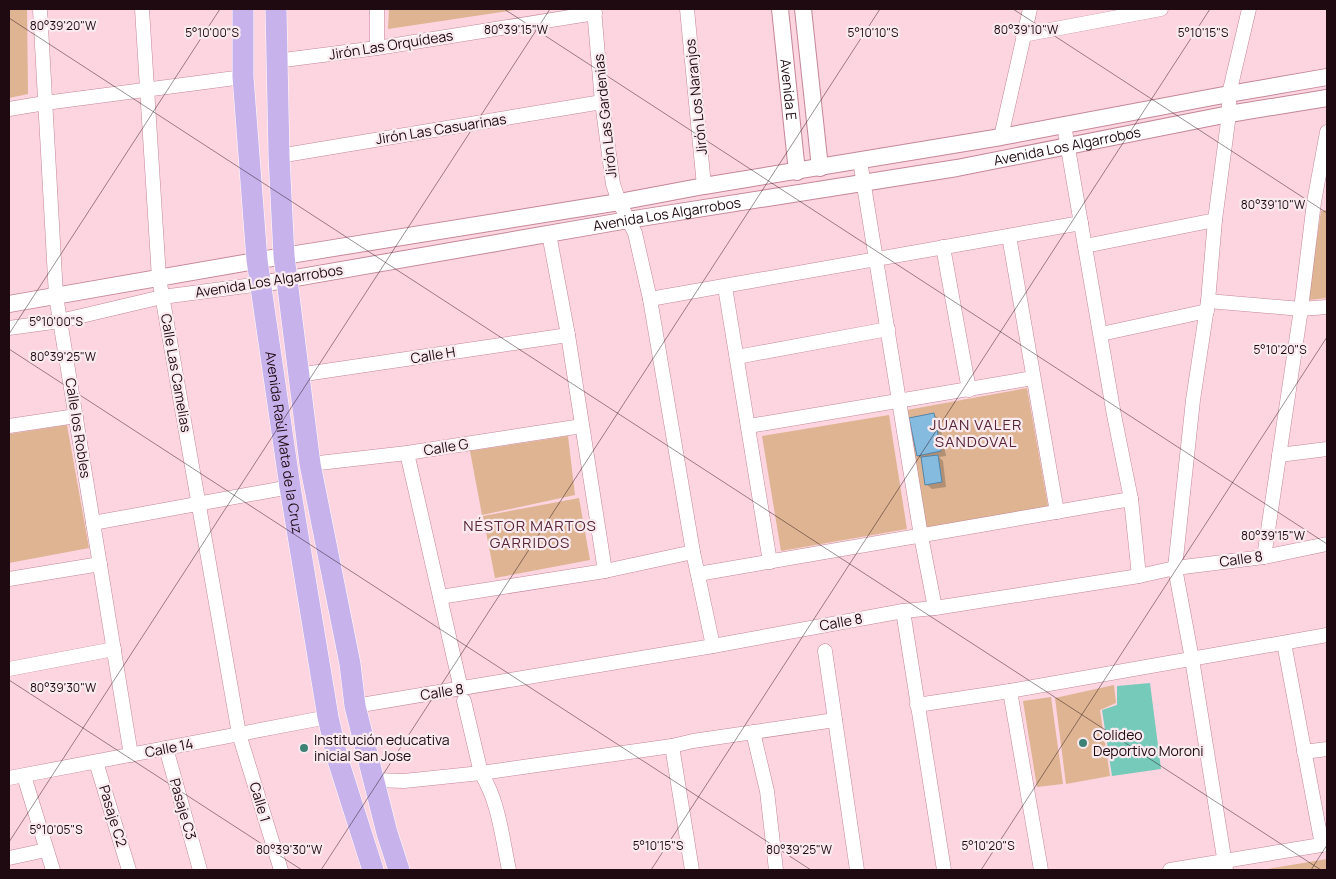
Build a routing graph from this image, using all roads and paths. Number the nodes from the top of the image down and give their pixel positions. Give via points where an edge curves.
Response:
1 (40, 9) edge
2 (142, 9) edge
3 (243, 9) edge
4 (276, 9) edge
5 (376, 9) edge
6 (687, 9) edge
7 (780, 9) edge
8 (803, 9) edge
9 (1030, 9) edge
10 (1161, 9) edge
11 (1249, 9) edge
12 (595, 11) edge
13 (1023, 35) junction
14 (377, 48) junction
15 (276, 61) junction
16 (243, 77) junction
17 (1327, 77) edge
18 (147, 90) junction
19 (1229, 94) junction
20 (1327, 98) edge
21 (602, 102) junction
22 (45, 103) junction
23 (9, 109) edge
24 (1228, 114) junction
25 (1064, 125) junction
26 (1327, 132) edge
27 (1001, 137) junction
28 (1067, 146) junction
29 (279, 156) junction
30 (860, 161) junction
31 (820, 168) junction
32 (797, 172) junction
33 (862, 183) junction
34 (704, 186) junction
35 (1321, 201) edge
36 (619, 202) junction
37 (628, 220) junction
38 (1215, 220) junction
39 (1081, 223) junction
40 (549, 234) junction
41 (1009, 236) junction
42 (1085, 246) junction
43 (944, 248) junction
44 (284, 256) junction
45 (257, 260) junction
46 (876, 260) junction
47 (159, 278) junction
48 (288, 279) junction
49 (261, 284) junction
50 (725, 287) junction
51 (56, 296) junction
52 (162, 296) junction
53 (650, 299) junction
54 (9, 304) edge
55 (1207, 306) junction
56 (1327, 307) edge
57 (1301, 309) junction
58 (60, 321) junction
59 (9, 328) edge
60 (888, 329) junction
61 (1101, 334) junction
62 (568, 335) junction
63 (737, 357) junction
64 (298, 375) junction
65 (1033, 378) junction
66 (969, 390) junction
67 (899, 402) junction
68 (76, 416) junction
69 (9, 426) edge
70 (582, 426) junction
71 (748, 426) junction
72 (1327, 449) edge
73 (407, 453) junction
74 (1279, 455) junction
75 (310, 464) junction
76 (290, 487) junction
77 (1130, 500) junction
78 (198, 504) junction
79 (1057, 512) junction
80 (93, 523) junction
81 (921, 536) junction
82 (1327, 544) edge
83 (693, 552) junction
84 (1264, 556) junction
85 (770, 562) junction
86 (100, 564) junction
87 (1175, 568) junction
88 (605, 571) junction
89 (698, 574) junction
90 (1139, 576) junction
91 (9, 579) edge
92 (440, 597) junction
93 (935, 608) junction
94 (903, 611) junction
95 (1327, 635) edge
96 (1284, 643) junction
97 (713, 646) junction
98 (114, 649) junction
99 (825, 651) dead end
100 (1192, 659) junction
101 (9, 669) edge
102 (1010, 691) junction
103 (463, 695) junction
104 (917, 705) junction
105 (355, 706) junction
106 (328, 717) junction
107 (835, 720) junction
108 (753, 732) junction
109 (239, 734) junction
110 (672, 746) junction
111 (166, 748) junction
112 (1327, 749) edge
113 (1304, 752) junction
114 (131, 755) junction
115 (96, 762) junction
116 (481, 773) junction
117 (24, 776) junction
118 (9, 778) edge
119 (374, 780) junction
120 (1325, 845) edge
121 (46, 850) junction
122 (9, 858) edge
123 (1226, 866) edge
124 (53, 870) edge
125 (129, 870) edge
126 (200, 870) edge
127 (281, 870) edge
128 (373, 870) edge
129 (399, 870) edge
130 (509, 870) edge
131 (692, 870) edge
132 (776, 870) edge
133 (857, 870) edge
134 (944, 870) edge
135 (1041, 870) edge
136 (1170, 870) edge

1 - 22 street, Calle los Robles
2 - 18 street, Calle Las Camelias
3 - 16 main road, Avenida Raúl Mata de la Cruz
4 - 15 main road, Avenida Raúl Mata de la Cruz
5 - 14 street
6 - 34 street, Jirón Los Naranjos
7 - 32 street, Avenida E
8 - 31 street, Avenida E
9 - 13 street
10 - 13 street
11 - 19 street
12 - 14 street, Jirón Las Orquídeas
12 - 21 street, Jirón Las Gardenias
13 - 27 street
14 - 15 street, Jirón Las Orquídeas
15 - 29 main road, Avenida Raúl Mata de la Cruz
16 - 18 street
16 - 45 main road, Avenida Raúl Mata de la Cruz
17 - 19 street, Avenida Los Algarrobos
18 - 22 street
18 - 47 street, Calle Las Camelias
19 - 24 street
19 - 25 street, Avenida Los Algarrobos
20 - 24 street, Avenida Los Algarrobos
21 - 29 street, Jirón Las Casuarinas
21 - 36 street, Jirón Las Gardenias via 613,184
22 - 23 street
22 - 51 street, Calle los Robles
24 - 28 street, Avenida Los Algarrobos
24 - 38 street
25 - 27 street, Avenida Los Algarrobos
25 - 28 street
26 - 35 street
27 - 30 street, Avenida Los Algarrobos
28 - 33 street, Avenida Los Algarrobos
28 - 39 street
29 - 44 main road, Avenida Raúl Mata de la Cruz
30 - 31 street, Avenida Los Algarrobos
30 - 33 street
31 - 32 street, Avenida Los Algarrobos
32 - 34 street, Avenida Los Algarrobos
33 - 37 street, Avenida Los Algarrobos
33 - 46 street
34 - 36 street, Avenida Los Algarrobos
35 - 57 street
36 - 37 street, Jirón Las Gardenias
36 - 44 street, Avenida Los Algarrobos
37 - 40 street, Avenida Los Algarrobos
37 - 53 street, Jirón Las Gardenias via 635,232
38 - 42 street
38 - 55 street
39 - 41 street
39 - 42 street
40 - 48 street, Avenida Los Algarrobos
40 - 62 street
41 - 43 street
41 - 65 street
42 - 61 street
43 - 46 street
43 - 66 street
44 - 45 street, Avenida Los Algarrobos
44 - 48 main road, Avenida Raúl Mata de la Cruz
45 - 47 street, Avenida Los Algarrobos
45 - 49 main road, Avenida Raúl Mata de la Cruz
46 - 50 street
46 - 60 street
47 - 51 street, Avenida Los Algarrobos
47 - 52 street, Calle Las Camelias
48 - 49 street, Avenida Los Algarrobos
48 - 64 main road, Avenida Raúl Mata de la Cruz
49 - 52 street, Avenida Los Algarrobos
49 - 76 main road, Avenida Raúl Mata de la Cruz
50 - 53 street
50 - 63 street
51 - 54 street, Avenida Los Algarrobos
51 - 58 street, Calle los Robles
52 - 58 street, Avenida Los Algarrobos
52 - 78 street, Calle Las Camelias
53 - 83 street, Jirón Las Gardenias
55 - 57 street
55 - 61 street
55 - 87 street via 1193,400
56 - 57 street
57 - 74 street
58 - 59 street, Avenida Los Algarrobos
58 - 68 street, Calle los Robles
60 - 63 street
60 - 67 street
61 - 77 street
62 - 64 street, Calle H
62 - 70 street
63 - 71 street
64 - 75 main road, Avenida Raúl Mata de la Cruz
65 - 66 street
65 - 79 street
66 - 67 street
67 - 71 street
67 - 81 street
68 - 69 street
68 - 80 street, Calle los Robles
70 - 73 street, Calle G
70 - 88 street
71 - 85 street
72 - 74 street
73 - 75 street, Calle G
73 - 92 street
74 - 84 street
75 - 105 main road, Avenida Raúl Mata de la Cruz via 350,664
76 - 78 street
76 - 106 main road, Avenida Raúl Mata de la Cruz
77 - 79 street
77 - 90 street
78 - 80 street
78 - 109 street, Calle Las Camelias
79 - 81 street
80 - 86 street, Calle los Robles
81 - 85 street
81 - 93 street
82 - 84 street, Calle 8
83 - 88 street
83 - 89 street, Jirón Las Gardenias
84 - 87 street, Calle 8
85 - 89 street
86 - 91 street
86 - 98 street, Calle los Robles
87 - 90 street, Calle 8
87 - 100 street
88 - 92 street
89 - 97 street, Jirón Las Gardenias
90 - 93 street, Calle 8
92 - 103 street
93 - 94 street, Calle 8
94 - 97 street, Calle 8
94 - 104 street
95 - 96 street
96 - 100 street
96 - 113 street
97 - 103 street, Calle 8
98 - 101 street
98 - 114 street, Calle los Robles
99 - 107 street
100 - 102 street
100 - 123 street
102 - 104 street
102 - 135 street
103 - 105 street, Calle 8
103 - 116 street
104 - 134 street
105 - 119 main road, Avenida Raúl Mata de la Cruz
106 - 109 street, Calle 14
106 - 128 main road, Avenida Raúl Mata de la Cruz via 337,757
107 - 108 street
107 - 133 street
108 - 110 street
108 - 132 street via 767,791
109 - 111 street, Calle 14
109 - 127 street, Calle 1
110 - 116 street
110 - 131 street
111 - 114 street, Calle 14
111 - 126 street, Pasaje C3
112 - 113 street
113 - 120 street
114 - 115 street, Calle 14
115 - 117 street, Calle 14
115 - 125 street, Pasaje C2
116 - 119 street via 404,781
116 - 130 street via 495,804
117 - 118 street, Calle 14
117 - 121 street
119 - 129 main road, Avenida Raúl Mata de la Cruz
120 - 123 street
121 - 122 street
121 - 124 street
123 - 136 street

